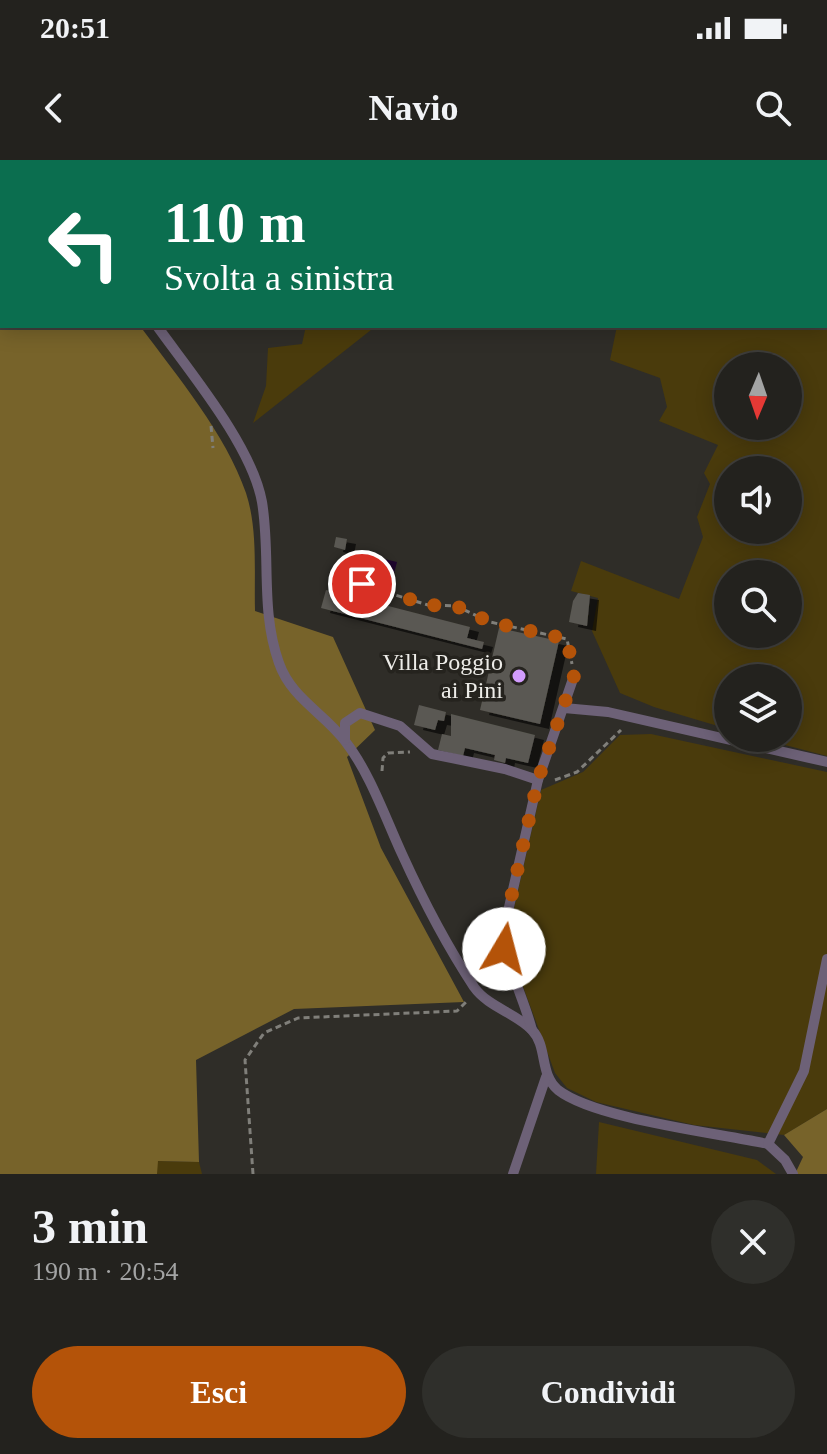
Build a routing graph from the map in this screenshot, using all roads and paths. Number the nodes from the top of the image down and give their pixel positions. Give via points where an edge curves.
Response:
1 (158, 328) edge
2 (339, 578) dead end
3 (574, 676) joint
4 (564, 708) junction
5 (643, 722) junction
6 (419, 739) junction
7 (345, 740) junction
8 (827, 762) edge
9 (369, 782) junction
10 (537, 784) junction
11 (827, 959) edge
12 (477, 991) junction
13 (532, 1030) junction
14 (546, 1077) junction
15 (768, 1144) junction
16 (253, 1174) edge
17 (513, 1174) edge
18 (793, 1174) edge

1 - 7 lane via 215,407 255,477 264,521 267,617 280,667 296,693
2 - 3 path via 567,639
3 - 4 lane
4 - 5 lane
4 - 10 lane
5 - 8 lane
5 - 10 path via 616,733 577,772
6 - 7 lane via 400,726 360,713 345,723
6 - 9 path via 409,754 388,753 382,774
6 - 10 lane via 432,754 505,769
7 - 9 lane
9 - 12 lane via 408,867
10 - 13 lane via 504,929 504,949
11 - 15 lane via 804,1071
12 - 13 lane
12 - 16 path via 457,1011 298,1018 264,1033 245,1060
13 - 14 lane
14 - 15 lane via 559,1090 594,1106
14 - 17 lane
15 - 18 lane

